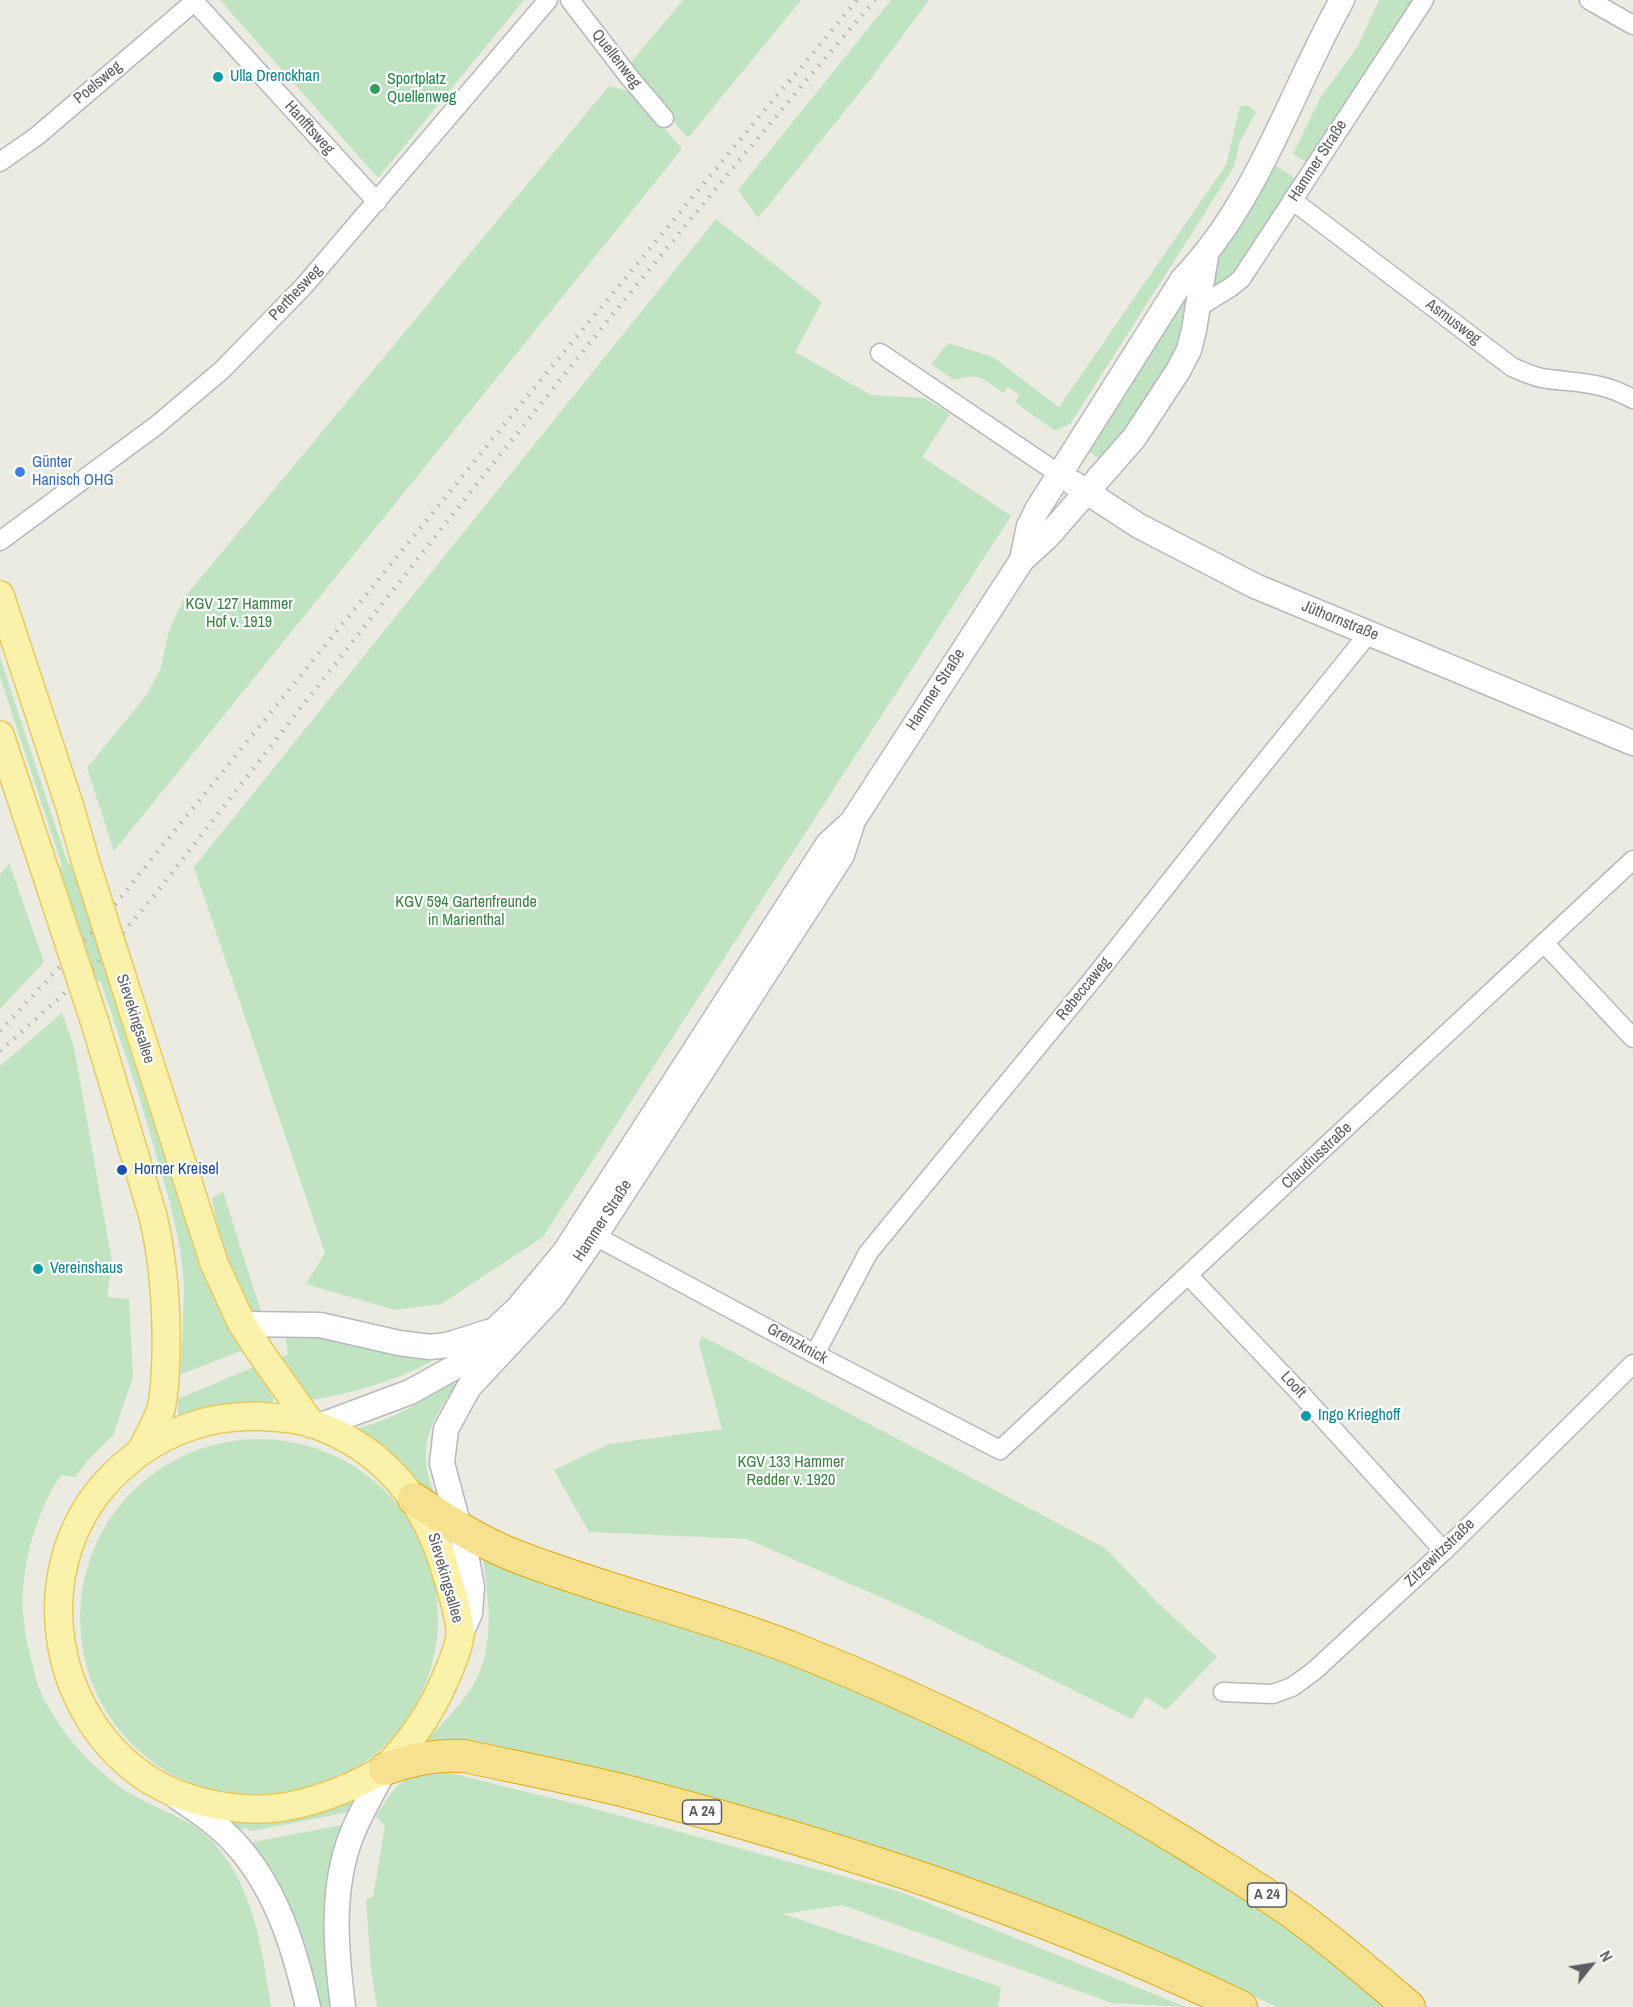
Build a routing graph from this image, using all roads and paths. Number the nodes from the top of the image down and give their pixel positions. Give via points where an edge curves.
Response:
1 (548, 0) edge
2 (570, 0) edge
3 (1342, 0) edge
4 (1424, 0) edge
5 (1589, 0) edge
6 (194, 1) edge
7 (1633, 25) edge
8 (664, 118) dead end
9 (0, 162) edge
10 (1292, 201) junction
11 (377, 202) junction
12 (1206, 256) junction
13 (1197, 308) junction
14 (880, 353) dead end
15 (1633, 399) edge
16 (1059, 474) junction
17 (1086, 491) junction
18 (0, 541) edge
19 (1022, 560) junction
20 (0, 595) edge
21 (1369, 633) junction
22 (0, 735) edge
23 (1633, 743) edge
24 (852, 822) junction
25 (1633, 860) edge
26 (1544, 943) junction
27 (1633, 1038) edge
28 (595, 1236) junction
29 (1188, 1275) junction
30 (242, 1324) junction
31 (493, 1330) junction
32 (814, 1354) junction
33 (1633, 1364) edge
34 (315, 1425) junction
35 (1000, 1450) joint
36 (141, 1451) junction
37 (414, 1499) junction
38 (460, 1528) junction
39 (1444, 1551) junction
40 (460, 1633) junction
41 (1223, 1692) dead end
42 (385, 1769) junction
43 (168, 1790) junction
44 (308, 2007) edge
45 (343, 2007) edge
46 (1241, 2007) edge
47 (1409, 2007) edge

1 - 11 street, Perthesweg
2 - 8 street, Quellenweg
3 - 12 main road, Hammer Straße via 1270,149
4 - 10 street, Hammer Straße
5 - 7 street
6 - 9 street, Poelsweg via 37,136
6 - 11 street, Hanfftsweg
10 - 13 street, Hammer Straße via 1241,279
10 - 15 street, Asmusweg via 1512,368 1547,379 1598,384
11 - 18 street, Perthesweg via 304,286 222,370 157,426
12 - 13 main road, Hammer Straße
12 - 16 main road, Hammer Straße via 1184,279
13 - 17 main road, Hammer Straße via 1189,350 1178,371 1134,438
14 - 16 street
16 - 17 main road, Jüthornstraße
16 - 19 main road, Hammer Straße via 1029,526
17 - 19 main road, Hammer Straße
17 - 21 main road, Jüthornstraße via 1139,525 1245,581
19 - 24 main road, Hammer Straße
20 - 30 main road, Sievekingsallee, bridge via 211,1255
21 - 23 main road, Jüthornstraße
21 - 32 street, Rebeccaweg via 868,1253
22 - 36 main road, Sievekingsallee, bridge via 96,1023 159,1240 167,1327 163,1394 156,1422
24 - 28 main road, Hammer Straße via 842,855
24 - 31 main road, Hammer Straße via 828,844 564,1253 518,1308
25 - 26 street, Claudiusstraße
26 - 27 street
26 - 29 street, Claudiusstraße
28 - 32 street, Grenzknick
28 - 38 main road, Hammer Straße via 553,1297 469,1387 450,1418 442,1463
29 - 35 street, Claudiusstraße
29 - 39 street, Looft
30 - 31 main road via 320,1325 430,1347
30 - 34 main road, Sievekingsallee
31 - 34 main road, Hammer Straße via 455,1367 437,1378 410,1392
32 - 35 street, Grenzknick
33 - 39 street, Zitzewitzstraße
34 - 36 main road, Sievekingsallee via 257,1416 226,1418 196,1424
34 - 37 main road, Sievekingsallee via 378,1461
36 - 43 main road, Sievekingsallee via 98,1492 77,1526 60,1583 58,1623 70,1681 88,1717 112,1748
37 - 38 highway
37 - 40 main road, Sievekingsallee via 441,1555
38 - 40 main road, Hammer Straße via 472,1587 470,1613
38 - 47 highway, A 24 via 518,1557 797,1650 1003,1743 1110,1799 1253,1886 1331,1942
39 - 41 street, Zitzewitzstraße via 1292,1688 1273,1694
40 - 42 main road, Sievekingsallee via 434,1703
42 - 43 main road, Sievekingsallee via 331,1794 286,1807 222,1806
42 - 45 main road, Sievekingsallee via 351,1835 341,1876 337,1929
42 - 46 highway, A 24 via 427,1757 464,1756 631,1792 846,1852 938,1883 1104,1947
43 - 44 main road, Sievekingsallee via 232,1840 271,1894 297,1959

